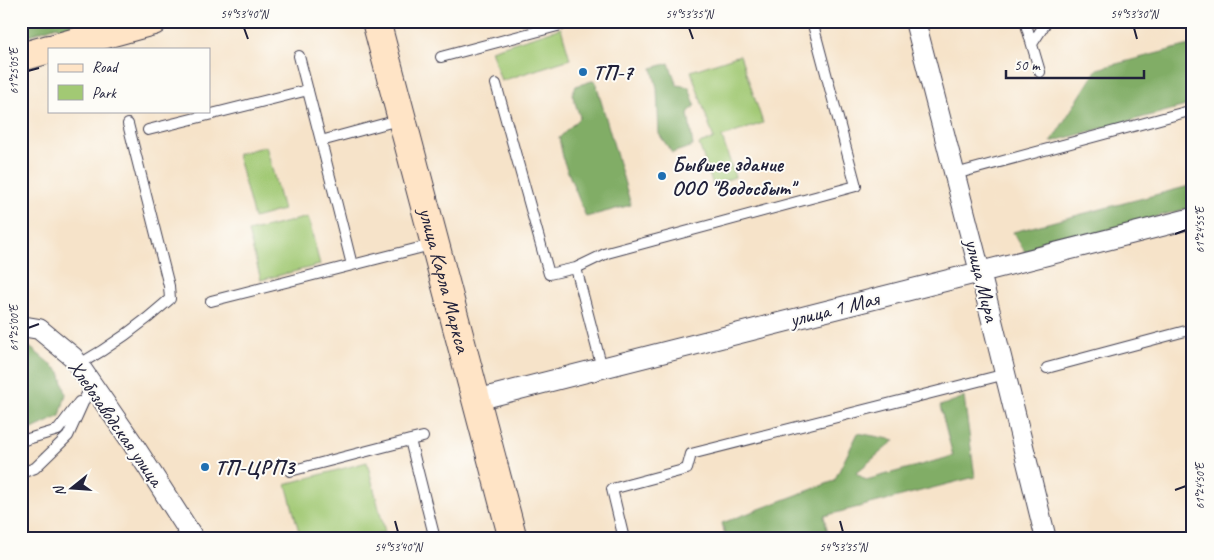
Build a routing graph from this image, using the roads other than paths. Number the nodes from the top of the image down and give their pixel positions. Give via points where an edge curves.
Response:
1 (153, 21) edge
2 (376, 21) edge
3 (576, 21) edge
4 (812, 21) edge
5 (915, 21) edge
6 (1025, 21) edge
7 (1047, 21) edge
8 (1032, 44) junction
9 (54, 48) edge
10 (48, 50) edge
11 (299, 56) dead end
12 (21, 57) edge
13 (441, 57) dead end
14 (1040, 72) dead end
15 (496, 84) dead end
16 (308, 90) junction
17 (1193, 110) edge
18 (402, 119) junction
19 (128, 124) dead end
20 (148, 130) dead end
21 (321, 141) junction
22 (955, 174) junction
23 (1193, 218) edge
24 (436, 244) junction
25 (352, 265) junction
26 (576, 268) junction
27 (980, 272) junction
28 (211, 301) dead end
29 (21, 326) edge
30 (1193, 329) edge
31 (78, 365) junction
32 (602, 368) junction
33 (1047, 368) dead end
34 (1006, 374) junction
35 (91, 385) junction
36 (476, 400) junction
37 (423, 436) dead end
38 (410, 440) junction
39 (21, 441) edge
40 (290, 471) dead end
41 (21, 473) edge
42 (194, 539) edge
43 (435, 539) edge
44 (513, 539) edge
45 (624, 539) edge
46 (1046, 539) edge

1 - 9 main road
2 - 18 main road, улица Карла Маркса
3 - 13 lane
4 - 26 lane via 856,186 607,253
5 - 22 street, улица Мира
6 - 8 lane
7 - 8 lane
8 - 14 lane
10 - 12 main road
11 - 16 lane
15 - 26 lane via 549,274
16 - 20 lane
16 - 21 lane
17 - 22 lane
18 - 21 lane
18 - 24 main road, улица Карла Маркса
19 - 31 lane via 170,299 144,323
21 - 25 lane
22 - 27 street, улица Мира
23 - 27 street, улица 1 Мая
24 - 25 lane
24 - 36 main road, улица Карла Маркса
25 - 28 lane
26 - 32 lane
27 - 32 street, улица 1 Мая
27 - 34 street, улица Мира
29 - 31 street, Хлебозаводская улица via 39,329
30 - 33 lane
31 - 35 street, Хлебозаводская улица
32 - 36 street, улица 1 Мая
34 - 45 lane via 690,454 687,469 612,489
34 - 46 street, улица Мира
35 - 39 lane via 58,430
35 - 41 lane via 68,436 35,468
35 - 42 street, Хлебозаводская улица
36 - 44 main road, улица Карла Маркса
37 - 38 lane
38 - 40 lane
38 - 43 lane

